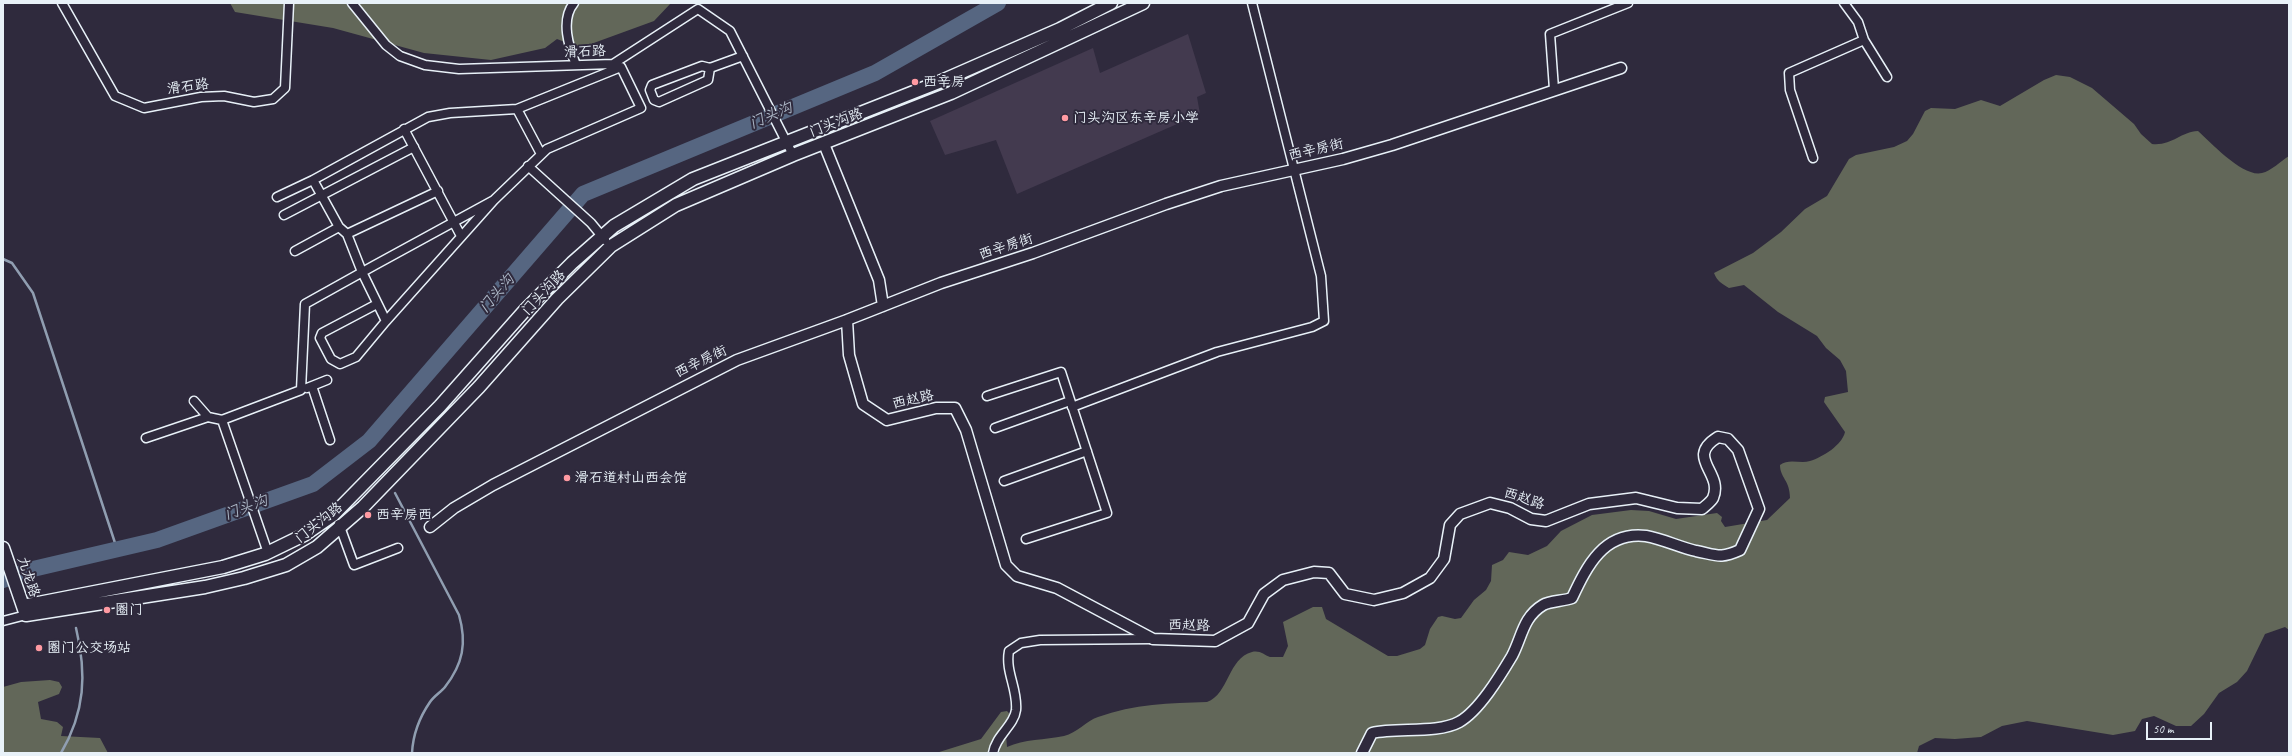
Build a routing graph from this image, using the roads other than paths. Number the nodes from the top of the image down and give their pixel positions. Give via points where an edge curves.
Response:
1 (62, 3) edge
2 (289, 3) edge
3 (352, 3) edge
4 (574, 3) edge
5 (1111, 3) edge
6 (1143, 3) edge
7 (1252, 3) edge
8 (1628, 3) edge
9 (1844, 3) edge
10 (697, 6) edge
11 (1864, 40) junction
12 (743, 56) junction
13 (576, 65) junction
14 (710, 68) junction
15 (1620, 68) dead end
16 (1887, 76) dead end
17 (1554, 89) junction
18 (517, 109) junction
19 (404, 129) junction
20 (787, 142) junction
21 (824, 144) junction
22 (414, 147) junction
23 (541, 154) junction
24 (793, 155) junction
25 (1813, 158) dead end
26 (528, 166) junction
27 (1294, 169) junction
28 (312, 180) junction
29 (438, 191) junction
30 (277, 197) dead end
31 (322, 197) junction
32 (494, 200) junction
33 (284, 215) dead end
34 (453, 220) junction
35 (339, 227) junction
36 (347, 234) junction
37 (461, 236) junction
38 (602, 236) junction
39 (611, 246) junction
40 (295, 252) dead end
41 (362, 272) junction
42 (377, 304) junction
43 (883, 306) junction
44 (848, 320) junction
45 (386, 321) junction
46 (327, 380) dead end
47 (312, 386) junction
48 (301, 390) junction
49 (987, 396) dead end
50 (194, 401) dead end
51 (1071, 404) junction
52 (208, 417) junction
53 (222, 420) junction
54 (995, 428) dead end
55 (146, 438) dead end
56 (330, 440) dead end
57 (1087, 451) junction
58 (1004, 481) dead end
59 (333, 515) junction
60 (340, 527) junction
61 (430, 527) dead end
62 (1026, 539) dead end
63 (3, 548) edge
64 (398, 548) dead end
65 (268, 552) junction
66 (23, 606) junction
67 (3, 621) edge
68 (1153, 638) junction
69 (993, 753) edge
70 (1362, 753) edge

1 - 2 street, 滑石路 via 115,96 144,108 201,97 224,96 254,102 273,99 285,88
3 - 13 street, 滑石路 via 386,45 400,56 425,64 459,69
4 - 13 street via 568,18 567,36
5 - 20 main road, 门头沟路 via 1060,29 939,82
6 - 21 main road, 门头沟路 via 951,93
7 - 27 street
8 - 17 street via 1550,34
9 - 11 street via 1858,22
10 - 12 street, 滑石路 via 730,31
10 - 13 street, 滑石路 via 613,64
11 - 16 street
11 - 25 street via 1789,73 1790,90
12 - 14 street
12 - 20 street, 滑石路
14 - 14 street via 702,66 652,86 650,90 654,100 659,102 708,80
15 - 17 street, 西辛房街
17 - 27 street, 西辛房街 via 1392,145
18 - 19 street via 450,113 428,117
18 - 23 street
18 - 23 street via 621,67 641,108 547,149
19 - 22 street
19 - 28 street
20 - 24 street, 滑石路
20 - 38 main road, 门头沟路 via 693,179 614,226
21 - 24 main road, 门头沟路
21 - 43 street via 879,280
22 - 29 street
22 - 31 street
23 - 26 street
24 - 39 main road, 门头沟路 via 676,205
26 - 32 street
26 - 38 street
27 - 43 street, 西辛房街 via 1221,186 1166,204
27 - 51 street via 1321,276 1324,321 1312,327 1217,352
28 - 30 street
28 - 31 street
29 - 34 street
29 - 36 street
31 - 33 street
31 - 35 street
32 - 34 street
32 - 37 street
34 - 37 street
34 - 41 street
35 - 36 street
35 - 40 street
36 - 41 street
37 - 45 street
38 - 39 street
38 - 59 main road, 门头沟路 via 526,310 440,406
39 - 60 main road, 门头沟路 via 557,299 399,472
41 - 42 street
41 - 48 street via 305,304
42 - 45 street
42 - 45 street via 322,333 320,338 331,359 340,364 356,357
43 - 44 street, 西辛房街
44 - 61 street, 西辛房街 via 737,360 700,378 493,485 454,508
44 - 68 street, 西赵路 via 849,356 864,404 887,420 936,408 955,408 966,430 1006,565 1017,576 1058,588
46 - 47 street
47 - 48 street
47 - 56 street
48 - 53 street
49 - 51 street via 1060,372
50 - 52 street
51 - 54 street
51 - 57 street
52 - 53 street
52 - 55 street
53 - 65 street
57 - 58 street
57 - 62 street via 1107,513
59 - 60 street
59 - 65 main road, 门头沟路 via 304,535
60 - 64 street via 354,565
60 - 66 main road, 门头沟路 via 317,547 286,564 244,578 205,587
63 - 66 main road, 九龙路
65 - 66 main road, 门头沟路 via 223,567
66 - 67 street, 门头沟路
68 - 69 street via 1040,640 1021,643 1009,651 1008,660 1016,701 1015,712 995,742
68 - 70 street, 西赵路 via 1215,641 1248,623 1264,594 1283,580 1314,572 1329,573 1345,594 1374,600 1403,593 1430,578 1444,558 1450,525 1460,514 1490,503 1510,508 1531,519 1546,521 1589,504 1636,498 1677,508 1702,509 1713,498 1715,484 1703,454 1707,444 1718,437 1728,438 1738,450 1759,509 1740,550 1724,557 1645,536 1622,538 1600,550 1586,567 1572,598 1544,604 1526,619 1512,655 1472,712 1457,723 1430,729 1387,729 1372,733

